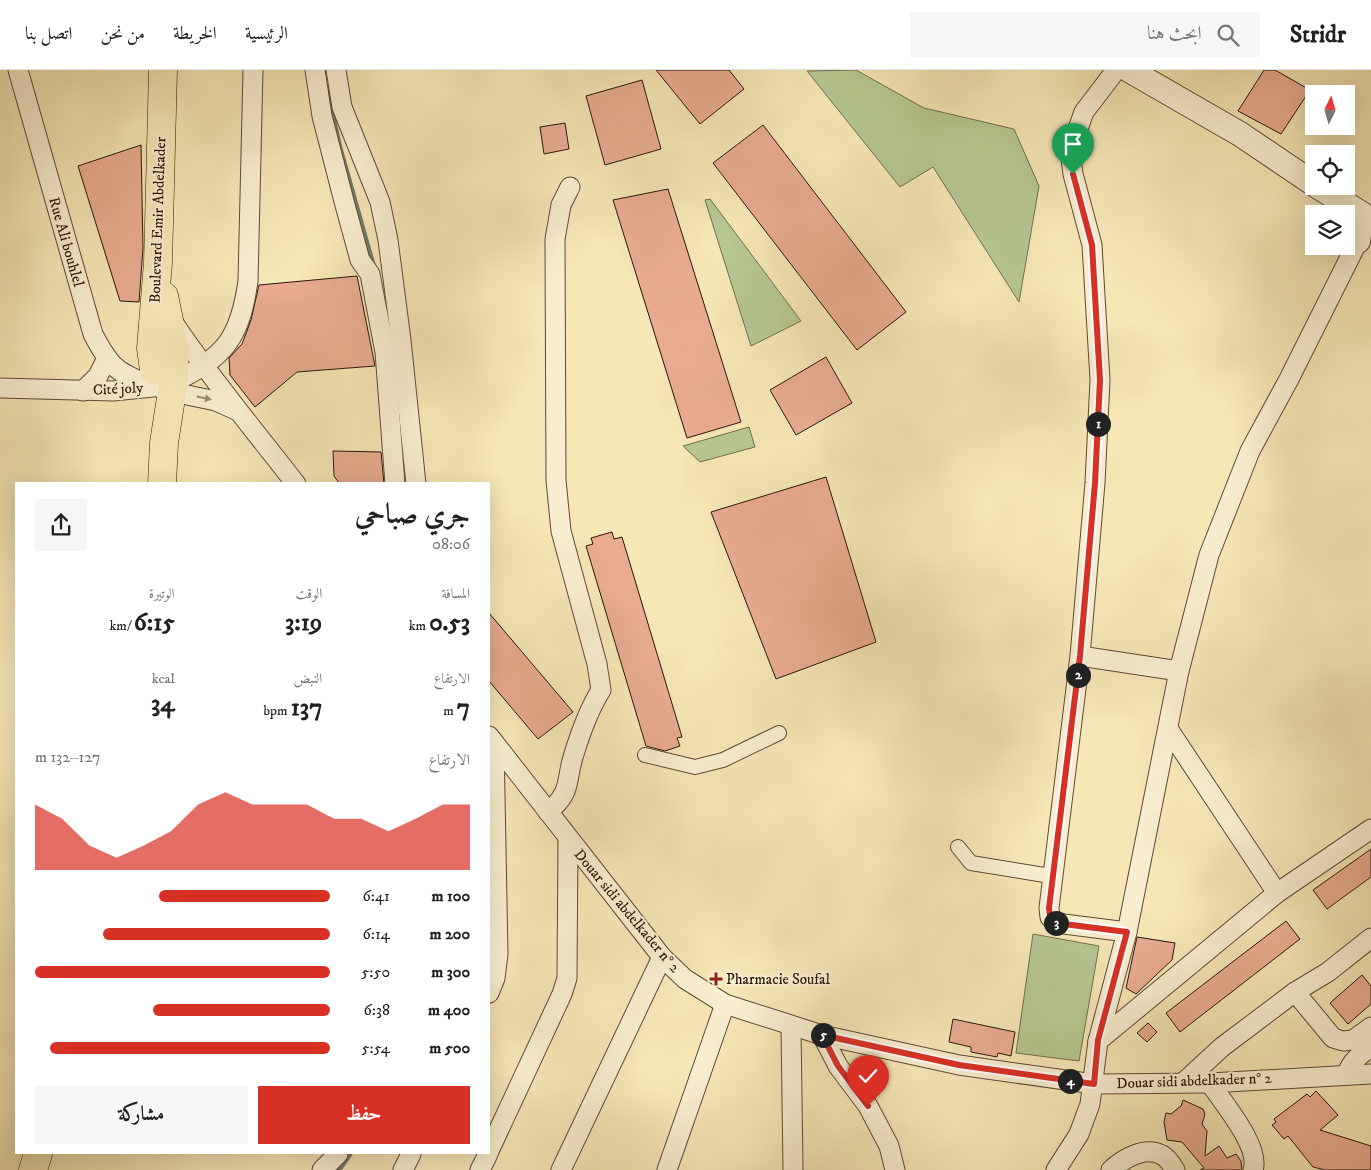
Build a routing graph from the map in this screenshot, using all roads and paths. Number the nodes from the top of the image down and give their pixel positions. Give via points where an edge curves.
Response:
1 (18, 70) edge
2 (163, 70) edge
3 (254, 70) edge
4 (315, 70) edge
5 (336, 70) edge
6 (1116, 70) edge
7 (1129, 70) edge
8 (1305, 178) edge
9 (570, 187) dead end
10 (1336, 195) edge
11 (1369, 210) edge
12 (1358, 241) joint
13 (158, 263) junction
14 (168, 315) junction
15 (107, 358) junction
16 (203, 368) junction
17 (164, 380) junction
18 (0, 388) edge
19 (83, 391) junction
20 (242, 413) junction
21 (162, 482) edge
22 (294, 482) edge
23 (395, 482) edge
24 (416, 482) edge
25 (1080, 656) junction
26 (1179, 671) junction
27 (1168, 730) junction
28 (780, 733) dead end
29 (491, 740) edge
30 (645, 755) dead end
31 (548, 812) junction
32 (1371, 829) edge
33 (568, 838) junction
34 (958, 847) dead end
35 (1051, 876) junction
36 (1277, 893) junction
37 (1127, 932) junction
38 (1371, 938) edge
39 (662, 956) junction
40 (490, 990) edge
41 (1296, 992) junction
42 (725, 1004) junction
43 (792, 1026) junction
44 (1371, 1026) edge
45 (822, 1035) junction
46 (1098, 1040) junction
47 (1371, 1047) edge
48 (1347, 1074) junction
49 (1371, 1074) edge
50 (1184, 1082) junction
51 (1210, 1083) junction
52 (1094, 1084) junction
53 (490, 1149) edge
54 (38, 1154) edge
55 (338, 1154) edge
56 (411, 1154) edge
57 (488, 1154) edge
58 (1060, 1168) edge
59 (33, 1170) edge
60 (322, 1170) edge
61 (403, 1170) edge
62 (480, 1170) edge
63 (561, 1170) edge
64 (668, 1170) edge
65 (793, 1170) edge
66 (895, 1170) edge
67 (1111, 1170) edge
68 (1175, 1170) edge
69 (1253, 1170) edge

1 - 15 street, Rue Ali bouhlel via 88,320
2 - 13 main road, Boulevard Emir Abdelkader
3 - 16 street via 245,308 230,339
4 - 23 street via 322,116 345,205 360,260 370,274 385,352
5 - 24 street via 342,107 380,202 388,240
6 - 25 street via 1084,112 1070,151 1092,245 1100,380
7 - 8 street via 1240,134
9 - 31 street via 561,205 555,239 556,480 560,531 602,690 588,712 561,801
10 - 11 street
11 - 12 street
12 - 26 street via 1250,451 1209,555
13 - 14 main road
13 - 17 main road, Boulevard Emir Abdelkader via 151,348
14 - 16 street
14 - 17 main road via 175,349
15 - 17 street
15 - 19 street, Cité joly via 98,376
16 - 17 street
16 - 20 street
17 - 19 street, Cité joly via 126,391
17 -> 20 street
17 - 21 main road
18 - 19 street, Cité joly
20 - 22 street
25 - 26 street
25 - 35 street
26 - 27 street
27 - 36 street
27 - 37 street
28 - 30 street via 723,760 695,767
29 - 31 street, Douar sidi abdelkader n° 2
29 - 40 street via 498,954
31 - 33 street, Douar sidi abdelkader n° 2
32 - 36 street
33 - 39 street, Douar sidi abdelkader n° 2
33 - 53 street via 567,978
34 - 35 street via 970,863
35 - 37 street via 1049,908 1050,917 1056,923
36 - 46 street
37 - 46 street
38 - 41 street
39 - 42 street, Douar sidi abdelkader n° 2 via 685,979
39 - 63 street
41 - 44 street via 1333,1038 1353,1040
41 - 50 street via 1222,1047
42 - 43 street, Douar sidi abdelkader n° 2
42 - 64 street
43 - 45 street, Douar sidi abdelkader n° 2
43 - 65 street
45 - 52 street, Douar sidi abdelkader n° 2 via 959,1065
45 - 66 street via 838,1066 868,1106 889,1146
46 - 52 street
47 - 48 street via 1356,1058
48 - 49 street, Douar sidi abdelkader n° 2
48 - 51 street, Douar sidi abdelkader n° 2
50 - 51 street, Douar sidi abdelkader n° 2
50 - 52 street, Douar sidi abdelkader n° 2
51 - 69 street via 1252,1147
52 - 58 street via 1079,1134
54 - 59 main road
55 - 60 street
56 - 61 street
57 - 62 street
67 - 68 street via 1136,1154 1154,1152 1164,1156

